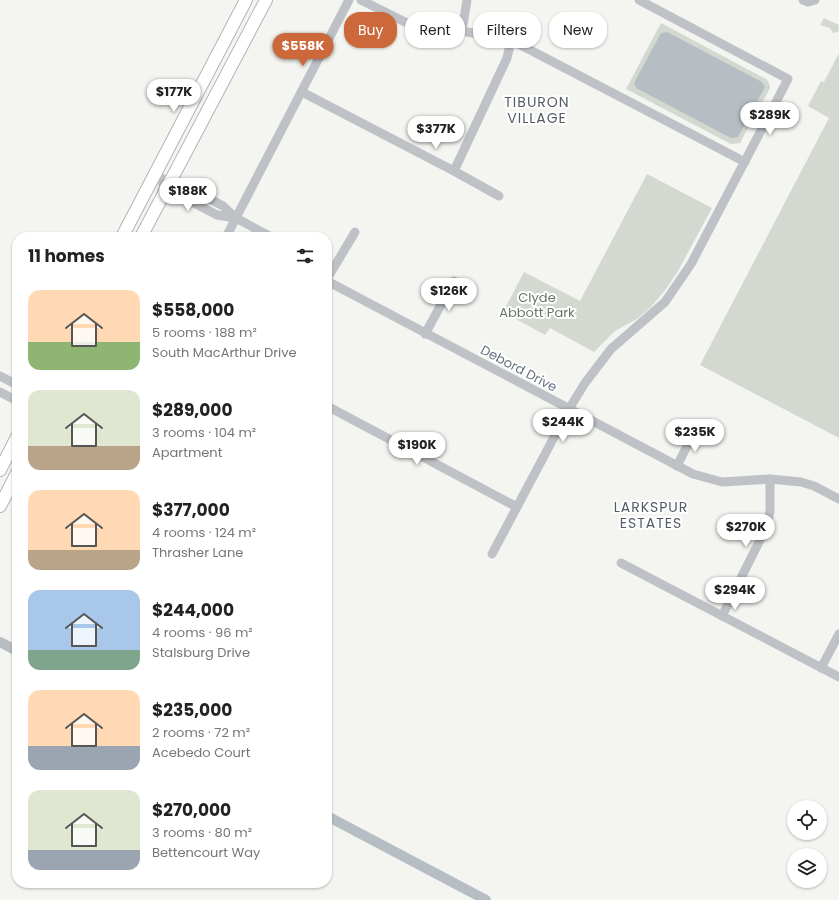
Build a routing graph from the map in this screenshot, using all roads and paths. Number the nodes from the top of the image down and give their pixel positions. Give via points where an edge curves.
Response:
1 (246, 0) edge
2 (266, 0) edge
3 (349, 0) edge
4 (361, 0) edge
5 (467, 0) edge
6 (640, 0) edge
7 (803, 0) edge
8 (815, 0) edge
9 (465, 12) edge
10 (405, 22) edge
11 (509, 48) edge
12 (526, 48) edge
13 (302, 92) junction
14 (745, 162) junction
15 (454, 171) junction
16 (154, 176) junction
17 (169, 184) junction
18 (499, 196) dead end
19 (236, 218) junction
20 (125, 232) edge
21 (144, 232) edge
22 (229, 232) edge
23 (262, 232) edge
24 (355, 232) dead end
25 (332, 271) edge
26 (454, 281) dead end
27 (332, 283) edge
28 (425, 334) junction
29 (0, 376) edge
30 (12, 382) edge
31 (0, 392) edge
32 (12, 398) edge
33 (332, 409) edge
34 (569, 410) junction
35 (695, 430) dead end
36 (12, 447) edge
37 (677, 466) junction
38 (0, 470) edge
39 (770, 479) junction
40 (12, 483) edge
41 (839, 499) edge
42 (0, 506) edge
43 (516, 507) junction
44 (492, 554) dead end
45 (621, 563) dead end
46 (722, 616) junction
47 (839, 634) edge
48 (821, 668) junction
49 (839, 677) edge

1 - 16 main road
2 - 17 main road
3 - 13 street
4 - 10 street
5 - 9 street
6 - 14 street via 788,79
7 - 8 street
11 - 15 street via 507,58
12 - 14 street
13 - 15 street
13 - 19 street
14 - 34 street via 690,264 665,302 632,330 598,365
15 - 18 street
16 - 17 street
16 - 20 main road
17 - 19 street via 217,215
17 - 21 main road
19 - 22 street
19 - 23 street
24 - 25 street
26 - 28 street
27 - 28 street, Debord Drive
28 - 34 street, Debord Drive
29 - 30 street
31 - 32 street
33 - 43 street
34 - 37 street, Debord Drive
34 - 43 street
35 - 37 street
36 - 38 main road
37 - 39 street, Debord Drive via 693,474 722,482
39 - 41 street, Debord Drive via 801,482
39 - 46 street via 770,512 766,528
40 - 42 main road
43 - 44 street
45 - 46 street
46 - 48 street
47 - 48 street
48 - 49 street

